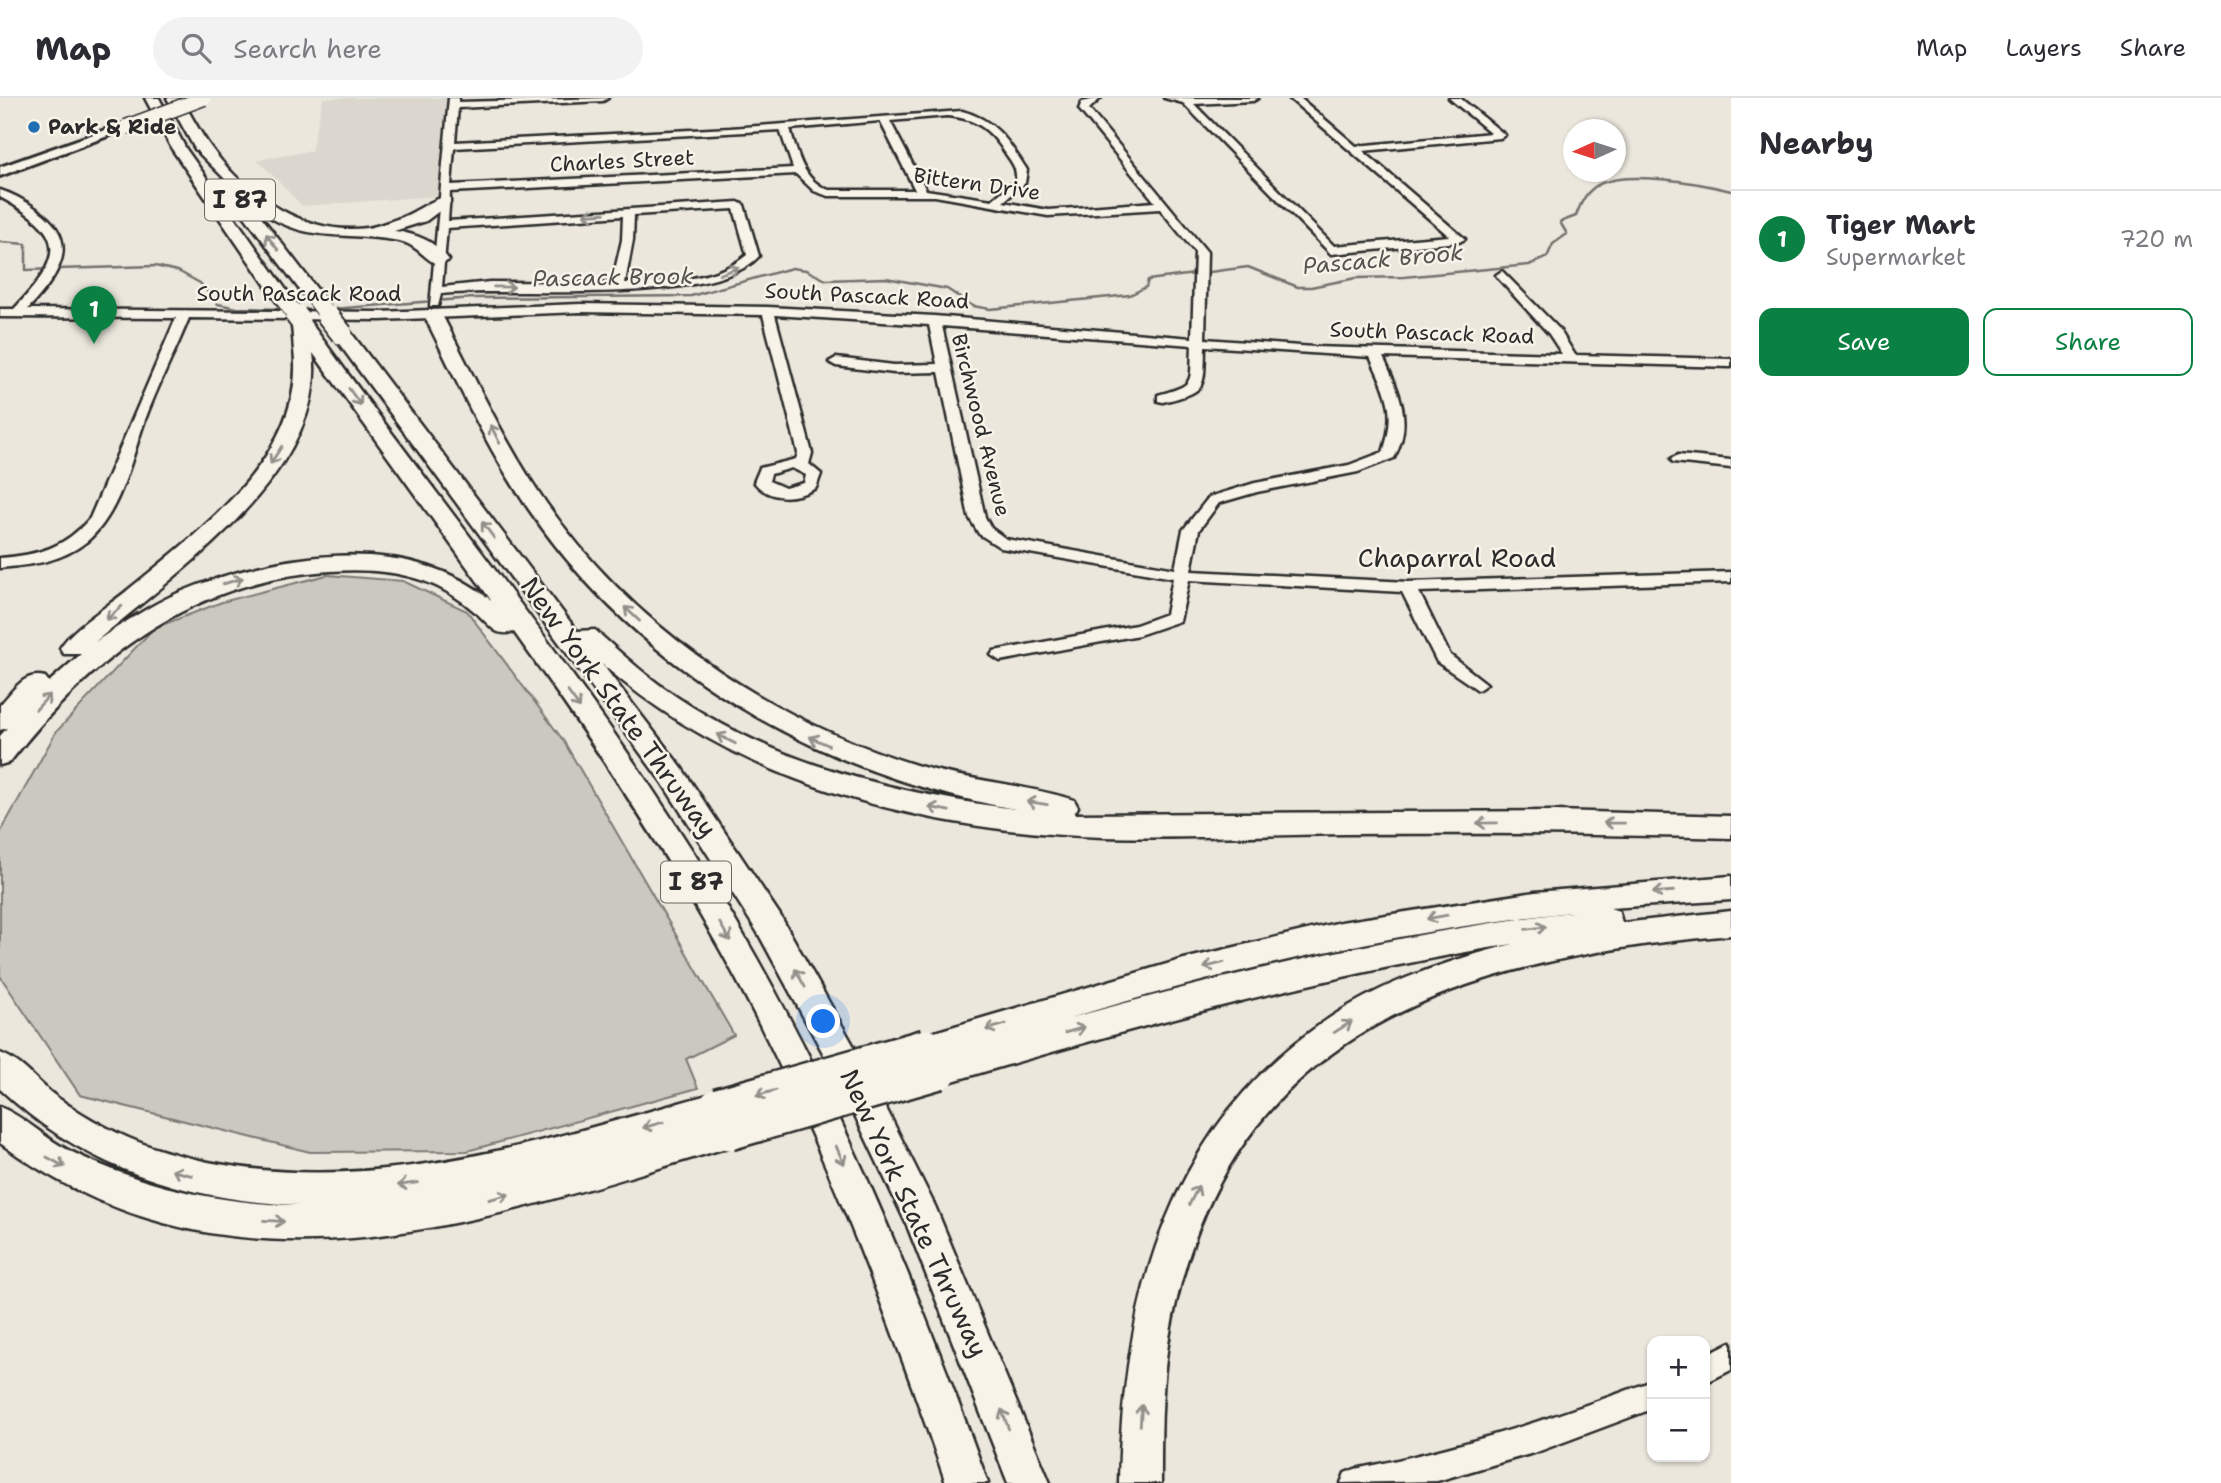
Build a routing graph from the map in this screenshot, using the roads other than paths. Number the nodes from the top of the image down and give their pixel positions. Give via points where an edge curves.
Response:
1 (145, 98) edge
2 (152, 98) edge
3 (174, 98) edge
4 (183, 98) edge
5 (204, 98) edge
6 (603, 98) edge
7 (1096, 98) edge
8 (1169, 98) edge
9 (1253, 98) edge
10 (1294, 98) edge
11 (1454, 98) edge
12 (454, 102) edge
13 (1186, 102) junction
14 (884, 119) junction
15 (125, 123) junction
16 (784, 127) junction
17 (167, 130) junction
18 (450, 145) junction
19 (200, 146) junction
20 (1355, 149) junction
21 (0, 164) edge
22 (800, 171) junction
23 (0, 173) edge
24 (922, 192) junction
25 (0, 193) edge
26 (445, 195) junction
27 (993, 204) junction
28 (1163, 205) junction
29 (628, 211) junction
30 (442, 225) junction
31 (336, 233) junction
32 (440, 260) junction
33 (1502, 275) dead end
34 (618, 286) junction
35 (435, 302) junction
36 (768, 311) junction
37 (0, 313) edge
38 (18, 313) junction
39 (184, 315) junction
40 (934, 320) junction
41 (314, 335) junction
42 (1200, 343) junction
43 (1375, 353) junction
44 (1572, 358) junction
45 (836, 362) dead end
46 (1731, 363) edge
47 (945, 368) junction
48 (1163, 398) dead end
49 (132, 442) joint
50 (1678, 459) dead end
51 (1731, 464) edge
52 (801, 465) dead end
53 (0, 563) edge
54 (519, 571) junction
55 (1183, 575) junction
56 (1731, 577) edge
57 (1408, 587) junction
58 (1000, 655) dead end
59 (543, 657) junction
60 (1478, 684) dead end
61 (0, 721) edge
62 (0, 755) edge
63 (1276, 825) junction
64 (1731, 827) edge
65 (1731, 888) edge
66 (1731, 911) edge
67 (1731, 923) edge
68 (932, 1059) junction
69 (0, 1068) edge
70 (724, 1119) junction
71 (0, 1123) edge
72 (1731, 1356) edge
73 (1710, 1366) edge
74 (1647, 1397) edge
75 (967, 1483) edge
76 (1028, 1483) edge
77 (1140, 1483) edge
78 (1355, 1483) edge

1 - 17 highway
2 - 17 highway, New York State Thruway / I 87
3 - 19 highway, New York State Thruway / I 87
4 - 15 main road
5 - 15 main road, bridge
6 - 12 street
7 - 28 street via 1084,109
8 - 13 street
9 - 13 street
10 - 20 street
11 - 20 street via 1500,135
12 - 18 street
13 - 20 street via 1331,250 1459,239
14 - 16 street
14 - 24 street
14 - 27 street via 959,114 989,122 1023,174 1018,184
15 - 21 main road
15 - 23 main road
16 - 18 street
16 - 22 street
17 - 41 highway, New York State Thruway / I 87, bridge via 285,301
18 - 26 street
19 - 31 highway via 271,211 309,229
41 -> 19 highway, New York State Thruway / I 87, bridge via 313,297
22 - 24 street, Bittern Drive via 808,186 828,193
22 - 26 street, Charles Street
24 - 27 street, Bittern Drive
25 - 38 street via 37,213 52,227 59,245 54,269
26 - 30 street
26 - 31 highway via 429,214 402,225
27 - 28 street, Bittern Drive via 1048,213
28 - 42 street via 1201,252
29 -> 30 street
29 - 34 street via 631,234
34 -> 29 street via 700,281 745,264 753,256 738,205
30 - 32 street
31 - 32 highway via 407,238 429,248
32 - 35 street
33 - 44 street
35 -> 34 street via 486,286
35 - 36 street, South Pascack Road
35 - 39 street, South Pascack Road
63 -> 35 highway via 1084,810 998,796 851,754 795,729 710,680 649,631 557,534 510,463
36 - 40 street, South Pascack Road
36 - 52 street via 805,453
37 - 38 street, South Pascack Road
38 - 39 street, South Pascack Road
39 - 49 street
40 - 42 street, South Pascack Road
40 - 47 street, Birchwood Avenue
54 -> 41 highway, New York State Thruway / I 87
41 -> 59 highway, New York State Thruway / I 87
41 -> 61 highway via 300,408 279,451 254,485 45,674
42 - 43 street, South Pascack Road
42 - 48 street via 1197,383 1191,390
43 - 44 street, South Pascack Road
43 - 55 street via 1400,411 1389,455 1353,468 1214,500 1191,530
44 - 46 street, South Pascack Road
45 - 47 street via 894,369
47 - 55 street, Birchwood Avenue via 985,531 1001,543
49 - 53 street via 96,525 78,542 44,558
50 - 51 street
63 -> 54 highway via 1046,824 935,808 820,778 723,738 661,701 616,666
76 -> 54 highway, New York State Thruway / I 87 via 922,1218 800,979 744,883 671,774
55 - 57 street, Chaparral Road
55 - 58 street via 1174,617 1157,626
56 - 57 street, Chaparral Road
57 - 60 street via 1443,658
62 -> 59 highway via 54,690 125,632 204,590 284,569 359,563 433,576 473,597
59 -> 75 highway, New York State Thruway / I 87 via 680,857 784,1038 875,1236
64 -> 63 highway via 1555,822
65 -> 68 highway via 1507,907 1340,934 1194,970
68 -> 66 highway via 1354,958 1522,930
77 -> 67 highway via 1147,1345 1171,1250 1217,1152 1282,1074 1354,1020 1455,975 1591,940
68 - 70 highway, bridge
70 -> 69 highway via 443,1179 374,1188 273,1188 181,1173 123,1154 53,1116
71 -> 70 highway via 46,1157 128,1194 225,1216 295,1222 442,1211
72 - 73 street
74 - 78 street via 1537,1438 1437,1467

